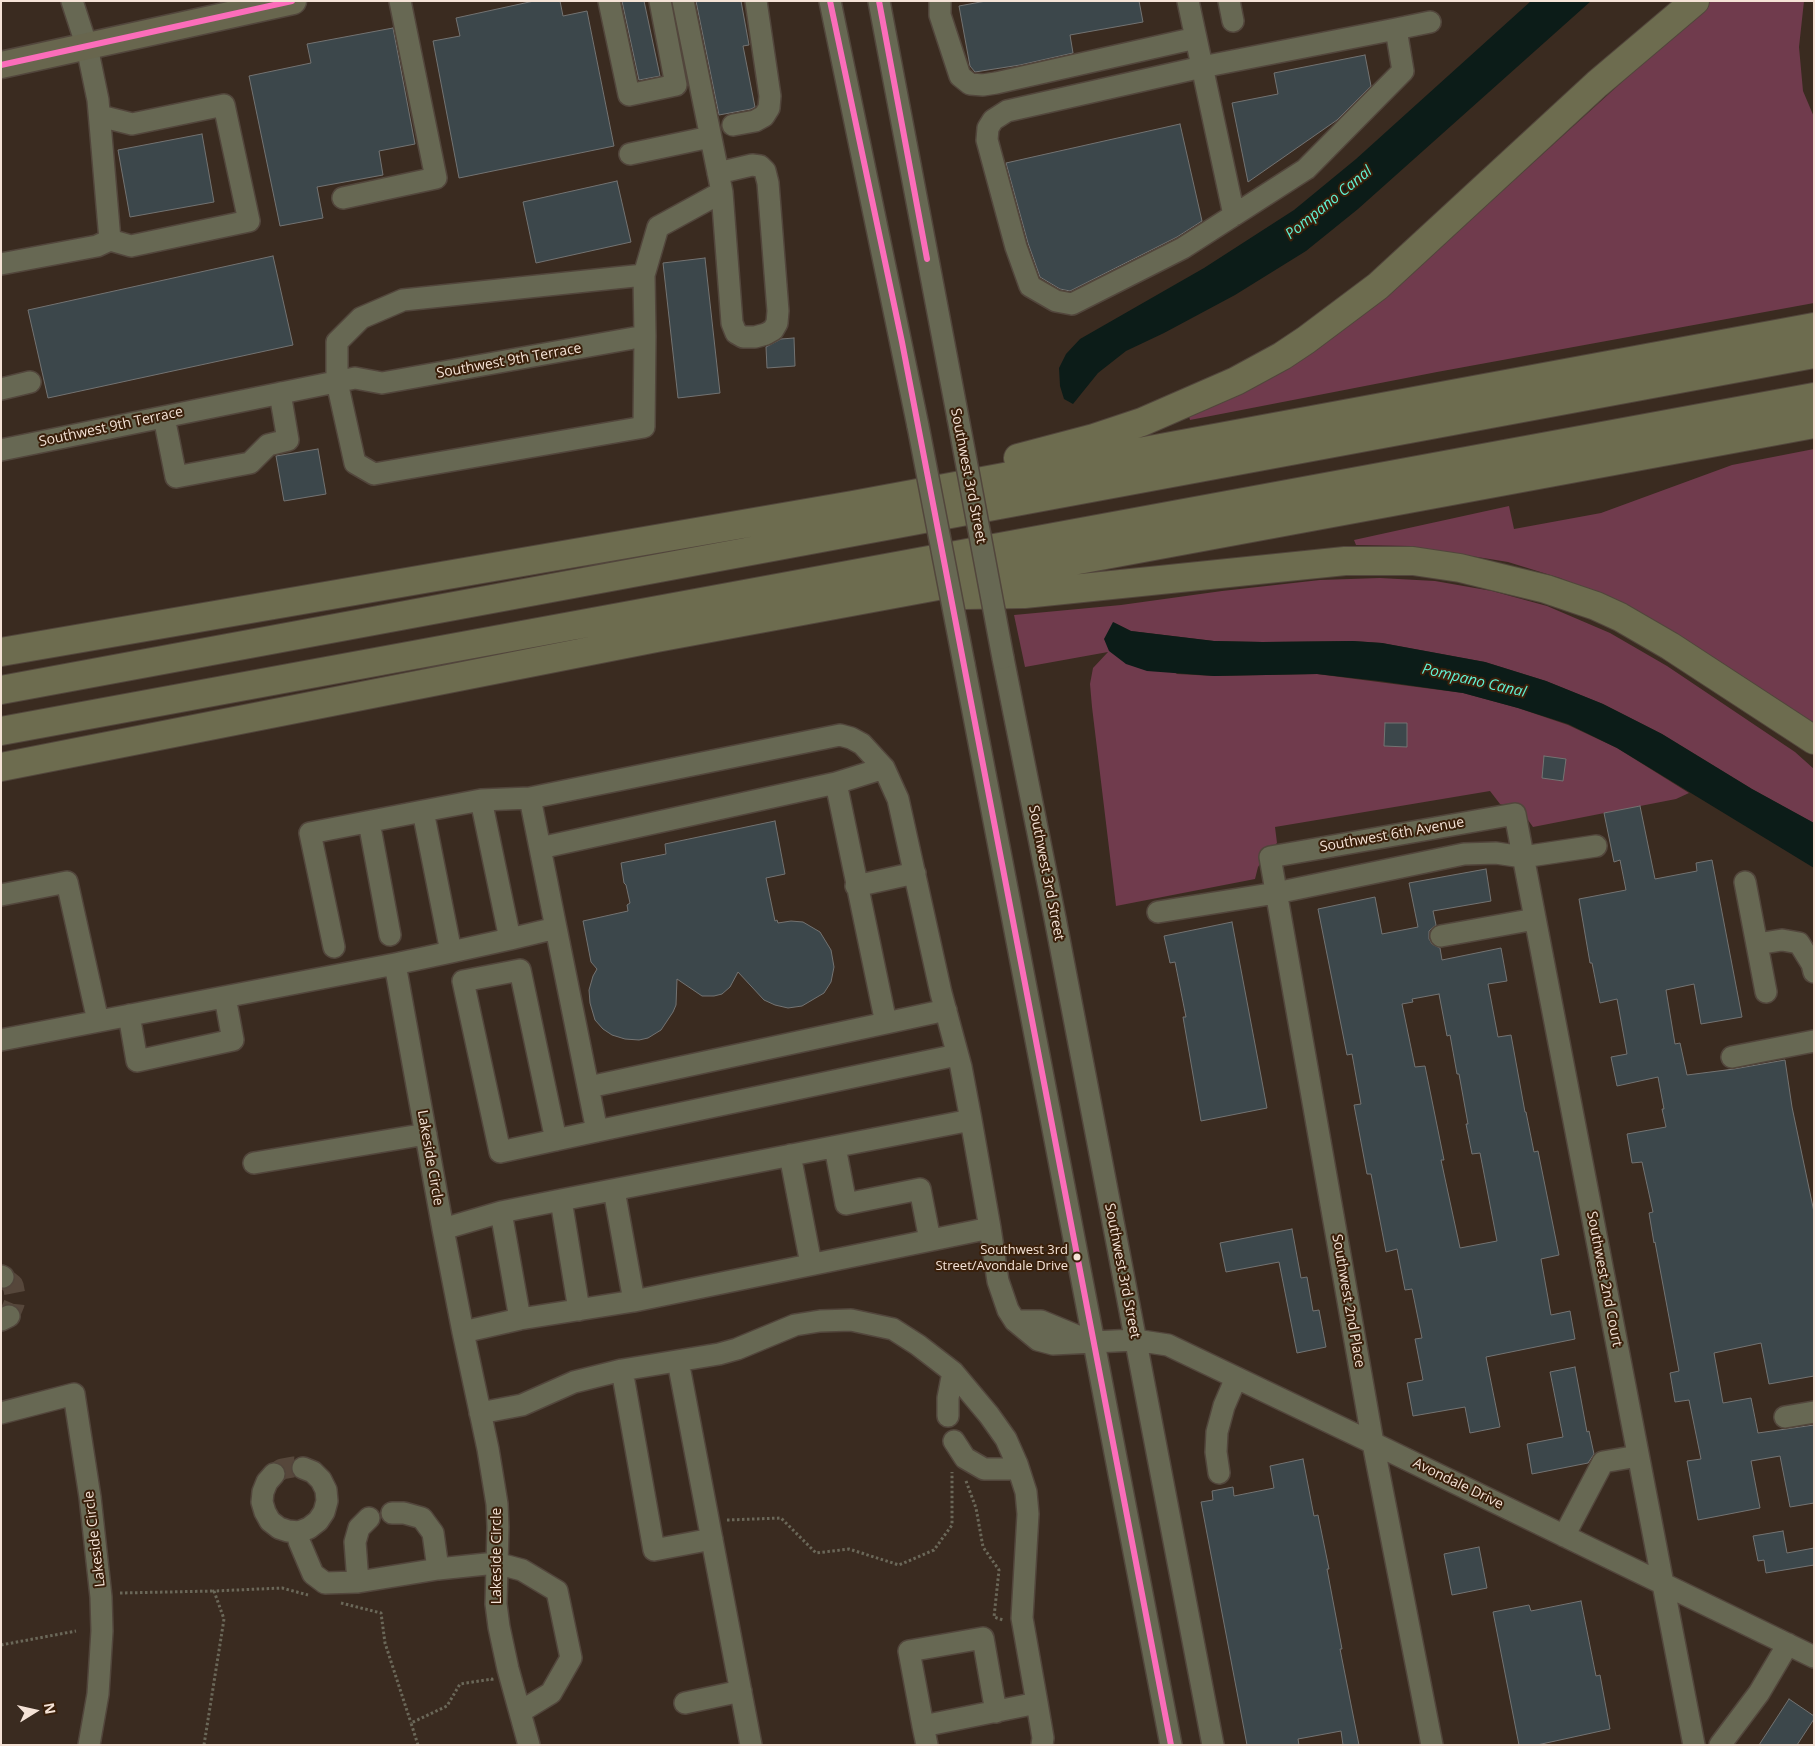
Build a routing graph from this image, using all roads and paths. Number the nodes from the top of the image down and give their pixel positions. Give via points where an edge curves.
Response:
1 (72, 1) edge
2 (293, 1) edge
3 (400, 1) edge
4 (609, 1) edge
5 (660, 1) edge
6 (683, 1) edge
7 (756, 1) edge
8 (830, 1) edge
9 (879, 1) edge
10 (940, 1) edge
11 (1188, 1) edge
12 (1677, 1) edge
13 (1695, 1) edge
14 (267, 4) edge
15 (1430, 22) dead end
16 (1396, 29) junction
17 (1196, 38) junction
18 (87, 46) junction
19 (1, 65) edge
20 (1202, 67) junction
21 (1598, 84) junction
22 (100, 116) junction
23 (733, 125) dead end
24 (710, 137) junction
25 (630, 154) dead end
26 (720, 183) junction
27 (343, 198) dead end
28 (1234, 215) junction
29 (110, 240) junction
30 (1, 264) edge
31 (644, 275) junction
32 (1814, 327) edge
33 (645, 336) junction
34 (1814, 354) edge
35 (30, 382) dead end
36 (337, 382) junction
37 (1, 389) edge
38 (280, 392) junction
39 (1814, 397) edge
40 (164, 416) junction
41 (1814, 424) edge
42 (1, 450) edge
43 (853, 506) junction
44 (889, 595) junction
45 (1, 652) edge
46 (1, 690) edge
47 (1, 731) edge
48 (1814, 740) edge
49 (1, 767) edge
50 (884, 768) junction
51 (836, 783) junction
52 (530, 798) junction
53 (481, 800) junction
54 (423, 811) junction
55 (1515, 814) joint
56 (369, 822) junction
57 (1596, 846) dead end
58 (540, 848) junction
59 (1270, 856) joint
60 (1523, 857) junction
61 (915, 873) junction
62 (1745, 882) dead end
63 (856, 886) junction
64 (1276, 893) junction
65 (1, 895) edge
66 (1158, 912) dead end
67 (1535, 919) junction
68 (556, 928) junction
69 (390, 935) dead end
70 (1441, 936) dead end
71 (510, 939) junction
72 (1757, 944) junction
73 (334, 947) dead end
74 (451, 952) junction
75 (395, 964) junction
76 (1813, 968) edge
77 (1766, 992) dead end
78 (225, 997) junction
79 (946, 1010) junction
80 (129, 1016) junction
81 (98, 1021) junction
82 (886, 1023) junction
83 (1, 1040) edge
84 (1814, 1041) edge
85 (957, 1055) junction
86 (1732, 1056) dead end
87 (589, 1087) junction
88 (971, 1120) junction
89 (597, 1131) junction
90 (426, 1134) junction
91 (556, 1140) junction
92 (835, 1147) junction
93 (790, 1155) junction
94 (254, 1163) dead end
95 (614, 1190) junction
96 (561, 1200) junction
97 (501, 1212) junction
98 (443, 1228) junction
99 (990, 1228) junction
100 (930, 1240) junction
101 (811, 1264) junction
102 (634, 1301) junction
103 (579, 1310) junction
104 (520, 1319) junction
105 (463, 1332) junction
106 (1135, 1340) junction
107 (1095, 1343) junction
108 (678, 1361) junction
109 (622, 1370) junction
110 (953, 1372) junction
111 (1236, 1378) junction
112 (2, 1407) edge
113 (1814, 1412) edge
114 (480, 1413) junction
115 (948, 1416) dead end
116 (1785, 1417) dead end
117 (954, 1440) dead end
118 (1373, 1442) junction
119 (1638, 1456) junction
120 (303, 1468) tunnel mouth
121 (1018, 1469) junction
122 (952, 1470) dead end
123 (1219, 1473) dead end
124 (274, 1474) dead end
125 (965, 1478) dead end
126 (392, 1513) dead end
127 (369, 1518) dead end
128 (725, 1520) dead end
129 (299, 1532) junction
130 (1564, 1536) junction
131 (712, 1539) junction
132 (496, 1563) junction
133 (438, 1569) junction
134 (358, 1582) junction
135 (1663, 1584) junction
136 (214, 1591) junction
137 (114, 1593) dead end
138 (309, 1595) dead end
139 (336, 1602) dead end
140 (1010, 1623) dead end
141 (76, 1631) dead end
142 (1788, 1644) junction
143 (1, 1645) edge
144 (1814, 1657) edge
145 (494, 1687) dead end
146 (741, 1691) junction
147 (685, 1703) dead end
148 (1036, 1704) junction
149 (520, 1712) junction
150 (996, 1712) junction
151 (411, 1722) junction
152 (925, 1736) edge
153 (88, 1745) edge
154 (204, 1745) edge
155 (418, 1745) edge
156 (529, 1745) edge
157 (752, 1745) edge
158 (1042, 1745) edge
159 (1171, 1745) edge
160 (1213, 1745) edge
161 (1432, 1745) edge
162 (1694, 1745) edge
163 (1720, 1745) edge

1 - 18 street
2 - 14 main road
3 - 27 street via 436,178
4 - 5 street via 629,95 676,85
6 - 24 street
7 - 23 street via 769,108 760,119
8 - 107 street, bridge via 902,342
9 - 106 street, Southwest 3rd Street, bridge
10 - 17 street via 940,15 960,76 970,84 996,83
11 - 17 street
12 - 21 highway
13 - 21 highway
14 - 18 main road
15 - 16 street
16 - 20 street
16 - 28 street via 1403,70 1306,169
17 - 20 street
18 - 19 main road
18 - 22 street
20 - 28 street
20 - 28 street via 1007,111 993,120 987,140 1030,286 1056,301 1072,304 1183,248
21 - 43 highway via 1378,286 1282,356 1199,398 1119,431
22 - 29 street
22 - 29 street via 132,124 224,105 249,221 131,246
24 - 25 street
24 - 26 street
26 - 26 street via 732,323 736,333 755,337 773,330 777,323 768,183 760,166 752,166
26 - 31 street via 658,227
29 - 30 street via 96,246
31 - 33 street
31 - 36 street via 403,300 361,318 337,342
32 - 43 highway
33 - 36 street, Southwest 9th Terrace via 382,383 355,378
33 - 36 street via 644,427 374,474 354,463
34 - 46 highway
35 - 37 street
36 - 38 street, Southwest 9th Terrace
38 - 40 street, Southwest 9th Terrace
38 - 40 street via 288,440 268,445 250,463 176,477
39 - 47 highway
40 - 42 street, Southwest 9th Terrace
41 - 44 highway
43 - 45 highway
44 - 48 highway via 1024,594 1345,560 1414,561 1460,568 1546,589 1596,606 1670,646
44 - 49 highway
50 - 51 street
50 - 52 street via 862,744 840,735
50 - 61 street via 898,799
51 - 58 street
51 - 63 street
52 - 53 street
52 - 58 street
53 - 54 street
53 - 71 street
54 - 56 street
54 - 74 street
55 - 59 street, Southwest 6th Avenue
55 - 60 street, Southwest 2nd Court
56 - 69 street
56 - 73 street via 310,833
57 - 60 street
58 - 68 street
59 - 64 street, Southwest 2nd Place
60 - 64 street via 1496,853 1464,854
60 - 67 street, Southwest 2nd Court
61 - 63 street
61 - 79 street
62 - 72 street
63 - 82 street
64 - 66 street
64 - 118 street, Southwest 2nd Place
65 - 81 street via 68,882
67 - 70 street
67 - 119 street, Southwest 2nd Court
68 - 71 street
68 - 87 street
71 - 74 street
72 - 76 street via 1782,940 1799,943
72 - 77 street
74 - 75 street
75 - 78 street
75 - 90 street, Lakeside Circle
78 - 80 street
78 - 80 street via 233,1040 137,1061
79 - 82 street
79 - 85 street
80 - 81 street
81 - 83 street
82 - 87 street
84 - 86 street
85 - 88 street
85 - 89 street
87 - 89 street
88 - 92 street
88 - 99 street
89 - 91 street
90 - 94 street
90 - 98 street, Lakeside Circle
91 - 91 street via 500,1152 464,981 520,970
92 - 93 street
92 - 100 street via 846,1204 920,1190
93 - 95 street
93 - 101 street
95 - 96 street
95 - 102 street
96 - 97 street
96 - 103 street
97 - 98 street
97 - 104 street
98 - 105 street, Lakeside Circle
99 - 100 street
99 - 107 street via 998,1281 1015,1321 1041,1321
100 - 101 street
101 - 102 street
102 - 103 street
103 - 104 street
104 - 105 street
105 - 114 street, Lakeside Circle
106 - 107 street, Avondale Drive
106 - 111 street, Avondale Drive via 1168,1345
106 - 160 street, Southwest 3rd Street
107 - 159 street
108 - 109 street
108 - 110 street via 737,1349 795,1325 851,1320 893,1330
108 - 131 street
109 - 114 street via 574,1382 522,1405
109 - 131 street via 654,1550
110 - 115 street
110 - 121 street via 990,1415 1006,1439
111 - 118 street, Avondale Drive
111 - 123 street via 1217,1432
112 - 153 street, Lakeside Circle via 74,1394 101,1597 99,1678
113 - 116 street
114 - 132 street, Lakeside Circle via 497,1504
117 - 121 street via 965,1458 984,1469
118 - 130 street, Avondale Drive
118 - 161 street, Southwest 2nd Place
119 - 130 street via 1603,1462
119 - 135 street, Southwest 2nd Court
120 - 129 street via 321,1480 327,1501 318,1522
121 - 148 street via 1026,1492 1028,1514 1022,1618
122 - 128 path via 952,1525 934,1550 899,1565 849,1549 816,1553 781,1518
124 - 129 street via 263,1492 265,1512 278,1528
125 - 140 path via 976,1508 982,1547 999,1570 994,1617
126 - 133 street via 422,1518 432,1533
127 - 134 street via 359,1528 355,1542
129 - 134 street via 299,1541 313,1574 326,1583
130 - 135 street, Avondale Drive
131 - 146 street
132 - 133 street
132 - 149 street, Lakeside Circle via 499,1627
132 - 149 street via 522,1570 557,1592 571,1658 551,1692
133 - 134 street
135 - 142 street, Avondale Drive
135 - 162 street, Southwest 2nd Court
136 - 137 path
136 - 138 path via 282,1588
136 - 154 path via 224,1618
139 - 151 path via 381,1613 385,1644
141 - 143 path
142 - 144 street, Avondale Drive
142 - 163 street via 1759,1693
145 - 151 path via 492,1679 460,1684 447,1706
146 - 147 street
146 - 157 street
148 - 150 street
148 - 158 street
149 - 156 street, Lakeside Circle
150 - 152 street
150 - 152 street via 983,1638 909,1651
151 - 155 path

